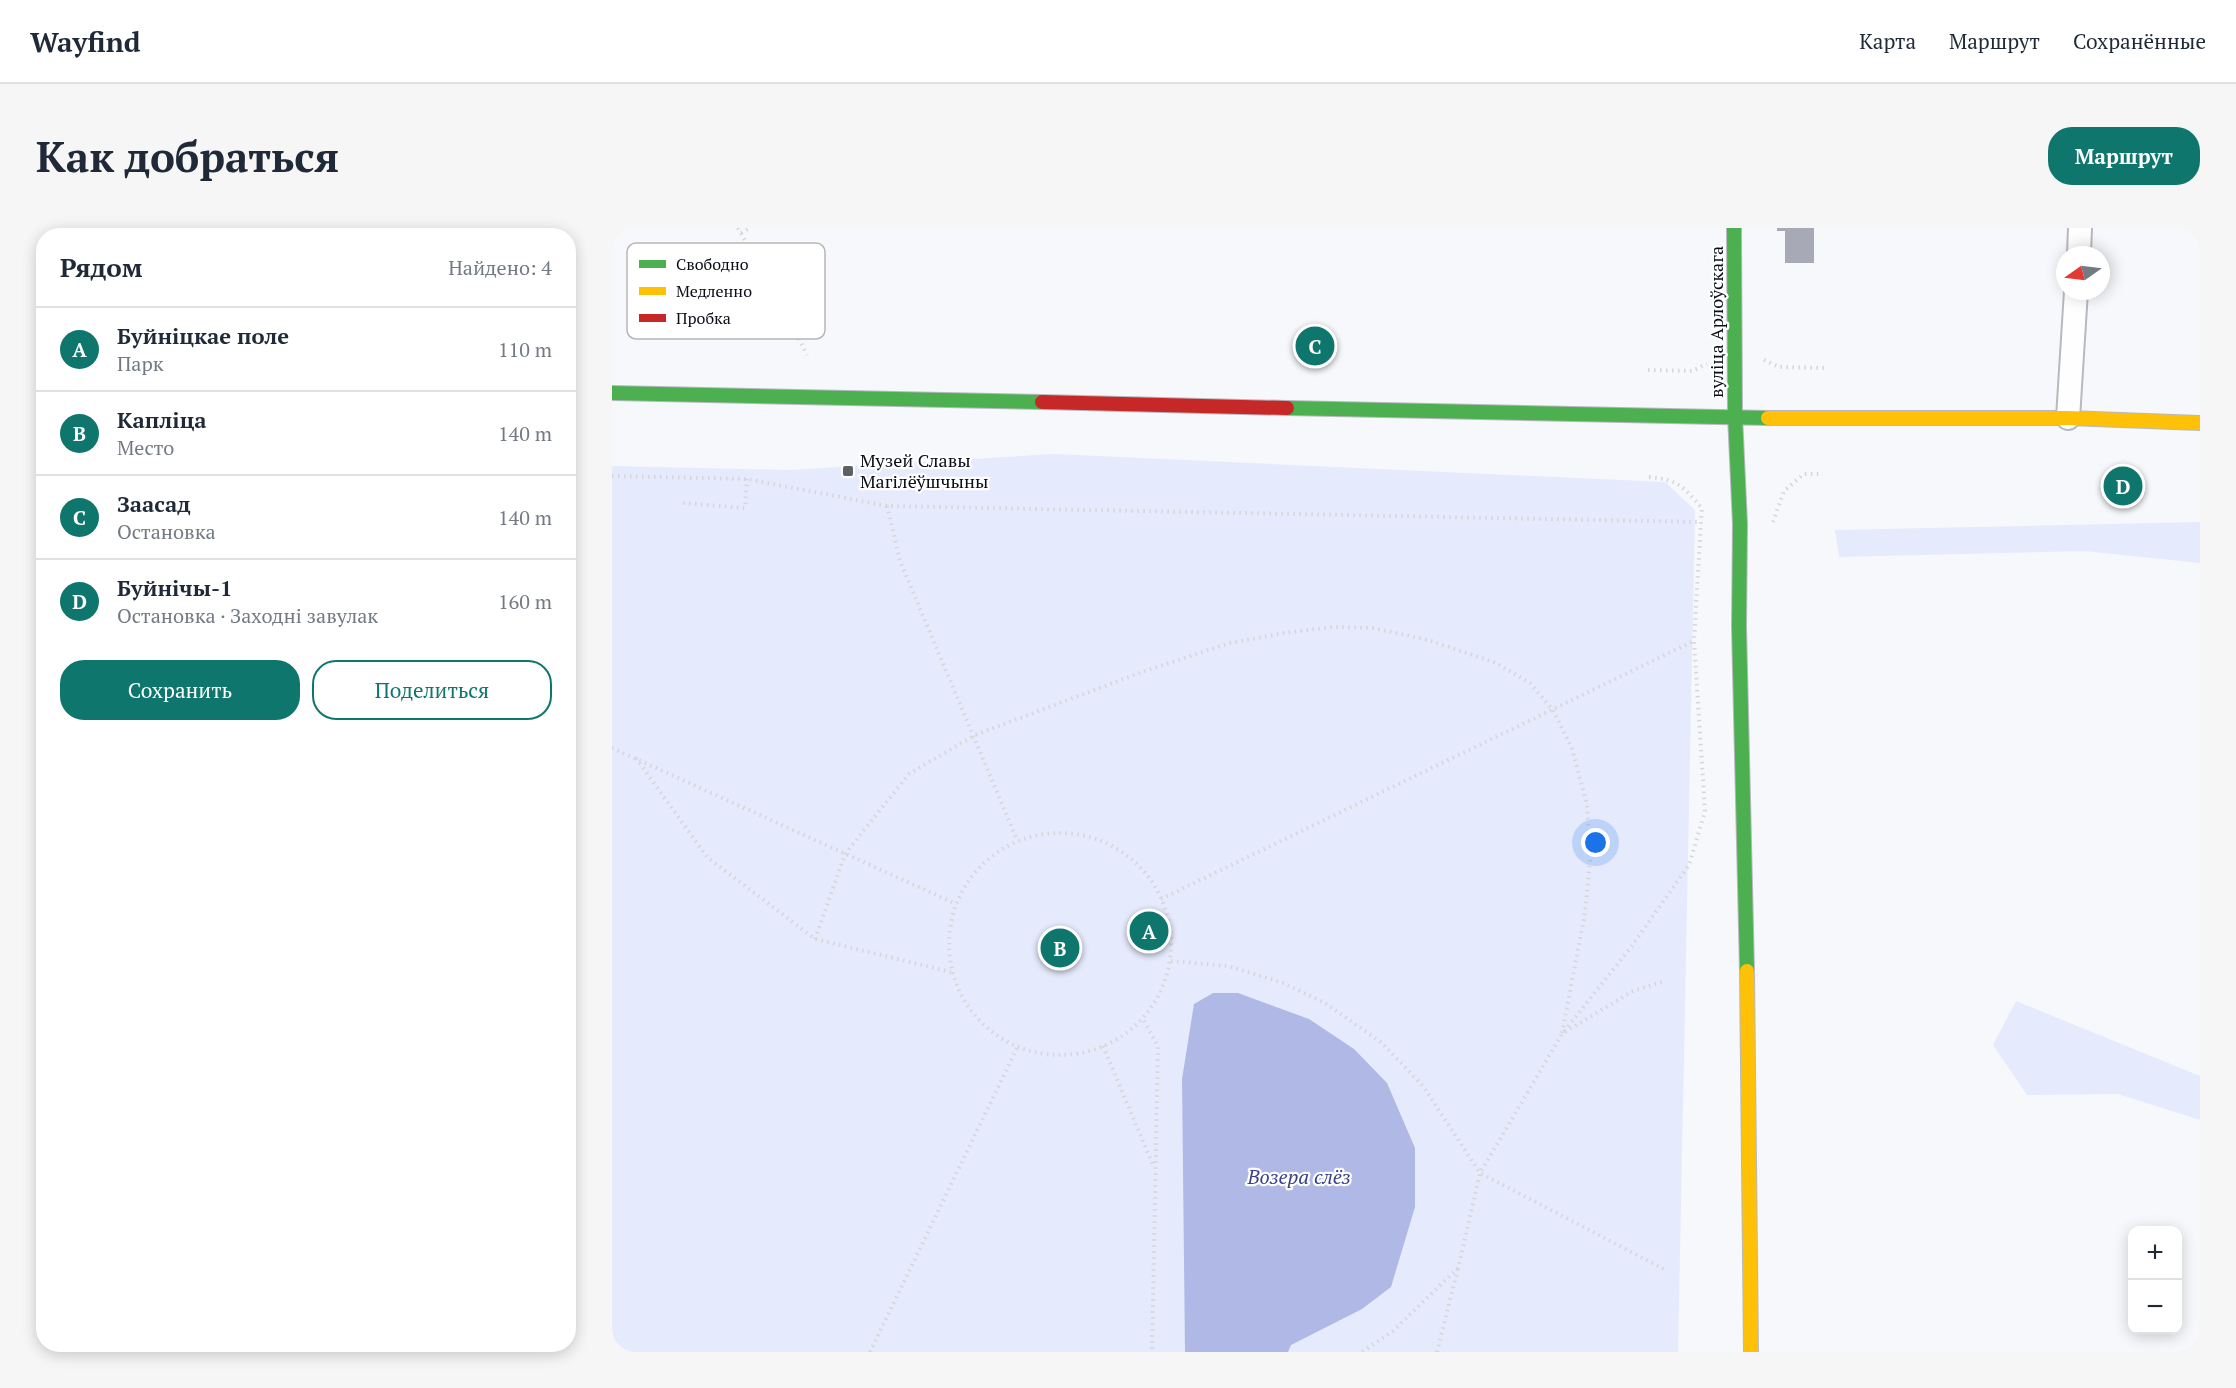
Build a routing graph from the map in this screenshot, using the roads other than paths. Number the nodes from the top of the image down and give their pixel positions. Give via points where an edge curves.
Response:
1 (1734, 228) edge
2 (2080, 228) edge
3 (2079, 246) edge
4 (2075, 300) edge
5 (612, 393) edge
6 (1735, 415) junction
7 (2068, 418) junction
8 (2200, 423) edge
9 (1751, 1352) edge

1 - 6 main road, вуліца Арлоўскага
2 - 3 street
4 - 7 street
5 - 6 main road
6 - 7 main road via 1823,419
6 - 9 main road, вуліца Арлоўскага via 1746,869
7 - 8 main road

